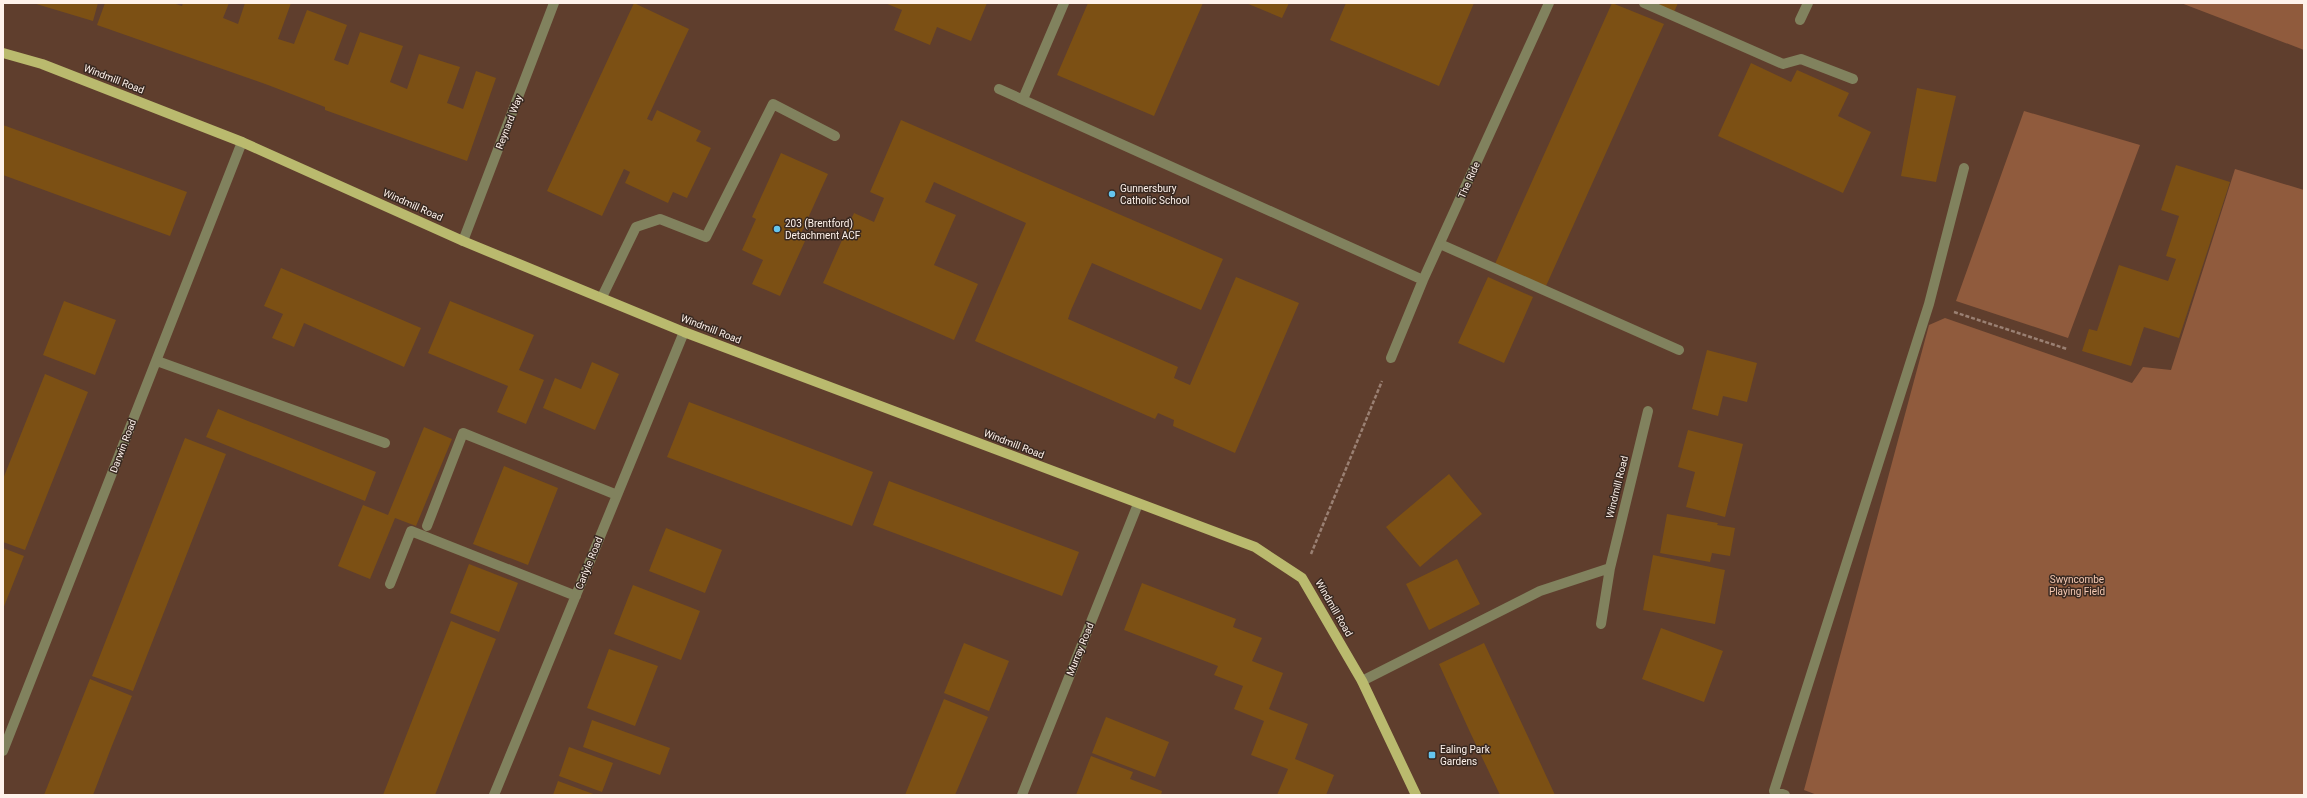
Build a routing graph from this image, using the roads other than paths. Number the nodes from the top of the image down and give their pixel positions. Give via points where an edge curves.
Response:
1 (554, 3) edge
2 (1064, 3) edge
3 (1549, 3) edge
4 (1644, 3) edge
5 (1808, 3) edge
6 (1800, 20) dead end
7 (3, 53) edge
8 (1854, 79) dead end
9 (1000, 89) dead end
10 (1023, 100) junction
11 (835, 136) dead end
12 (242, 142) junction
13 (1964, 168) dead end
14 (463, 241) junction
15 (1440, 244) junction
16 (1423, 280) junction
17 (602, 297) junction
18 (684, 332) junction
19 (1679, 350) dead end
20 (1392, 358) road end
21 (156, 361) junction
22 (1648, 411) dead end
23 (385, 443) dead end
24 (617, 495) junction
25 (1138, 504) junction
26 (427, 526) dead end
27 (1610, 568) junction
28 (390, 584) dead end
29 (576, 596) junction
30 (1601, 624) dead end
31 (1362, 681) junction
32 (3, 751) edge
33 (494, 795) edge
34 (1022, 795) edge
35 (1416, 795) edge
36 (1785, 795) edge

1 - 14 street, Reynard Way
2 - 10 street
3 - 15 street, The Ride
4 - 8 street via 1783,64 1801,59
5 - 6 street
7 - 12 main road, Windmill Road via 42,64
9 - 10 street
10 - 16 street
11 - 17 street via 773,104 706,237 660,219 636,227
12 - 14 main road, Windmill Road
12 - 21 street, Darwin Road
13 - 36 street via 1929,304 1774,791
14 - 17 main road, Windmill Road
15 - 16 street, The Ride
15 - 19 street
16 - 20 street, The Ride
17 - 18 main road, Windmill Road
18 - 24 street, Carlyle Road
18 - 25 main road, Windmill Road
21 - 23 street
21 - 32 street, Darwin Road
22 - 27 street, Windmill Road
24 - 26 street via 463,433
24 - 29 street, Carlyle Road
25 - 31 main road, Windmill Road via 1255,547 1302,578
25 - 34 street, Murray Road
27 - 30 street, Windmill Road
27 - 31 street via 1540,591
28 - 29 street via 411,531
29 - 33 street, Carlyle Road
31 - 35 main road, Windmill Road

